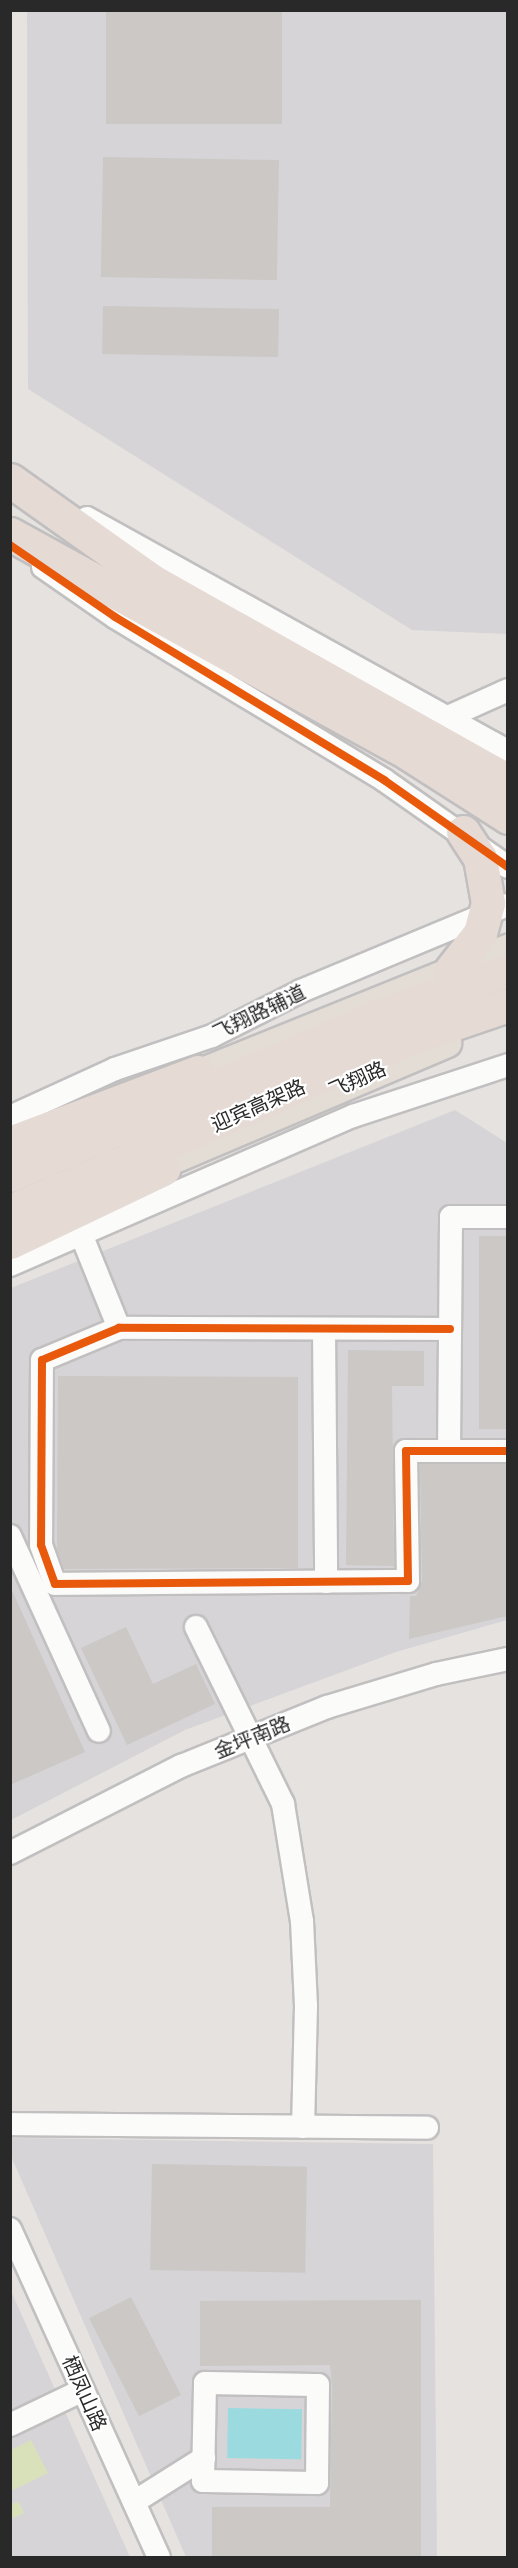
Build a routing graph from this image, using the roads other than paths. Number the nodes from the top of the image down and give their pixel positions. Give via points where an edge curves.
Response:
1 (10, 474) edge
2 (10, 480) edge
3 (10, 534) edge
4 (10, 545) edge
5 (148, 592) junction
6 (507, 690) edge
7 (448, 717) junction
8 (507, 751) edge
9 (507, 781) edge
10 (507, 817) edge
11 (463, 832) junction
12 (507, 867) edge
13 (497, 910) edge
14 (507, 949) edge
15 (451, 970) junction
16 (507, 970) edge
17 (507, 1005) edge
18 (507, 1022) edge
19 (219, 1064) junction
20 (503, 1074) edge
21 (10, 1117) edge
22 (257, 1124) junction
23 (10, 1143) edge
24 (10, 1154) edge
25 (10, 1175) edge
26 (10, 1211) edge
27 (507, 1217) edge
28 (10, 1229) edge
29 (81, 1234) junction
30 (10, 1242) edge
31 (10, 1265) edge
32 (119, 1328) junction
33 (324, 1329) junction
34 (450, 1329) junction
35 (449, 1451) junction
36 (507, 1451) edge
37 (10, 1536) edge
38 (326, 1582) junction
39 (196, 1627) dead end
40 (507, 1659) edge
41 (99, 1731) dead end
42 (251, 1738) junction
43 (10, 1853) edge
44 (10, 2124) edge
45 (303, 2127) junction
46 (427, 2128) dead end
47 (10, 2229) edge
48 (83, 2390) junction
49 (11, 2422) edge
50 (204, 2458) junction
51 (134, 2502) junction
52 (159, 2558) edge

1 - 7 street
2 - 5 highway
3 - 5 highway
4 - 11 street via 114,617
5 - 9 highway
5 - 10 highway
6 - 7 street
7 - 8 street
11 - 12 street
11 - 13 highway via 485,873
13 - 15 highway
13 - 21 street, 飞翔路辅道 via 301,991 212,1036 115,1069
14 - 15 main road
15 - 19 main road
16 - 25 highway, 迎宾高架路 via 389,1012
17 - 26 highway, 迎宾高架路 via 405,1040
18 - 22 main road, 飞翔路 via 412,1055
19 - 23 highway
19 - 24 main road
20 - 29 street via 353,1116
22 - 28 main road, 飞翔路
22 - 30 highway
27 - 34 street via 451,1217
29 - 31 street
29 - 32 street
32 - 33 street
32 - 38 street via 42,1360 41,1545 55,1584
33 - 34 street
33 - 38 street
34 - 35 street
35 - 36 street
35 - 38 street via 406,1451 408,1581
37 - 41 street
39 - 42 street
40 - 42 street, 金坪南路 via 436,1674 327,1707
42 - 43 street, 金坪南路 via 181,1766
42 - 45 street via 283,1804 302,1921 306,2006
44 - 45 street
45 - 46 street
47 - 48 street, 栖凤山路
48 - 49 street
48 - 51 street, 栖凤山路
50 - 50 street via 205,2383 318,2385 317,2483 203,2481
50 - 51 street
51 - 52 street, 栖凤山路

